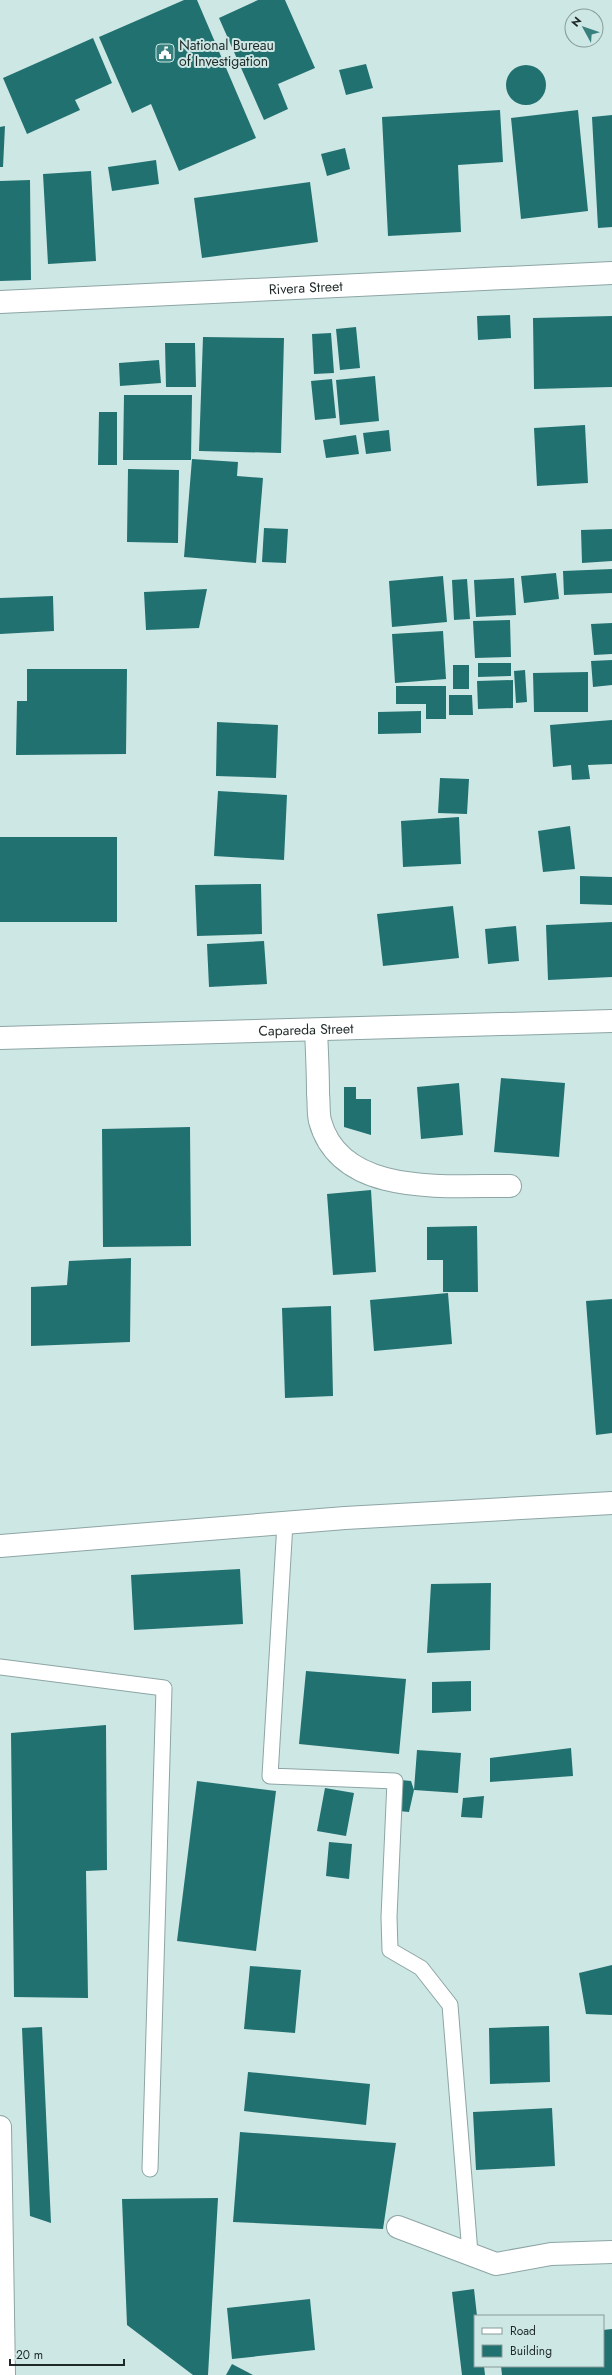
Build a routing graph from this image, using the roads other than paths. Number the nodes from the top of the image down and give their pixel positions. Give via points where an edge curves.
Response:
1 (612, 273) edge
2 (0, 302) edge
3 (612, 1021) edge
4 (316, 1030) junction
5 (0, 1038) edge
6 (510, 1186) dead end
7 (612, 1503) edge
8 (285, 1523) junction
9 (0, 1546) edge
10 (0, 1667) edge
11 (0, 2127) edge
12 (150, 2169) dead end
13 (398, 2226) dead end
14 (612, 2252) edge
15 (470, 2253) junction
16 (4, 2375) edge

1 - 2 street, Rivera Street
3 - 4 street, Capareda Street
4 - 5 street, Capareda Street
4 - 6 street via 319,1119 325,1137 341,1156 362,1172 394,1182
7 - 8 street
8 - 9 street
8 - 15 lane via 270,1776 395,1781 390,1950 421,1968 450,2005
10 - 12 lane via 164,1688
11 - 16 street
13 - 15 street
14 - 15 street via 552,2254 496,2264

